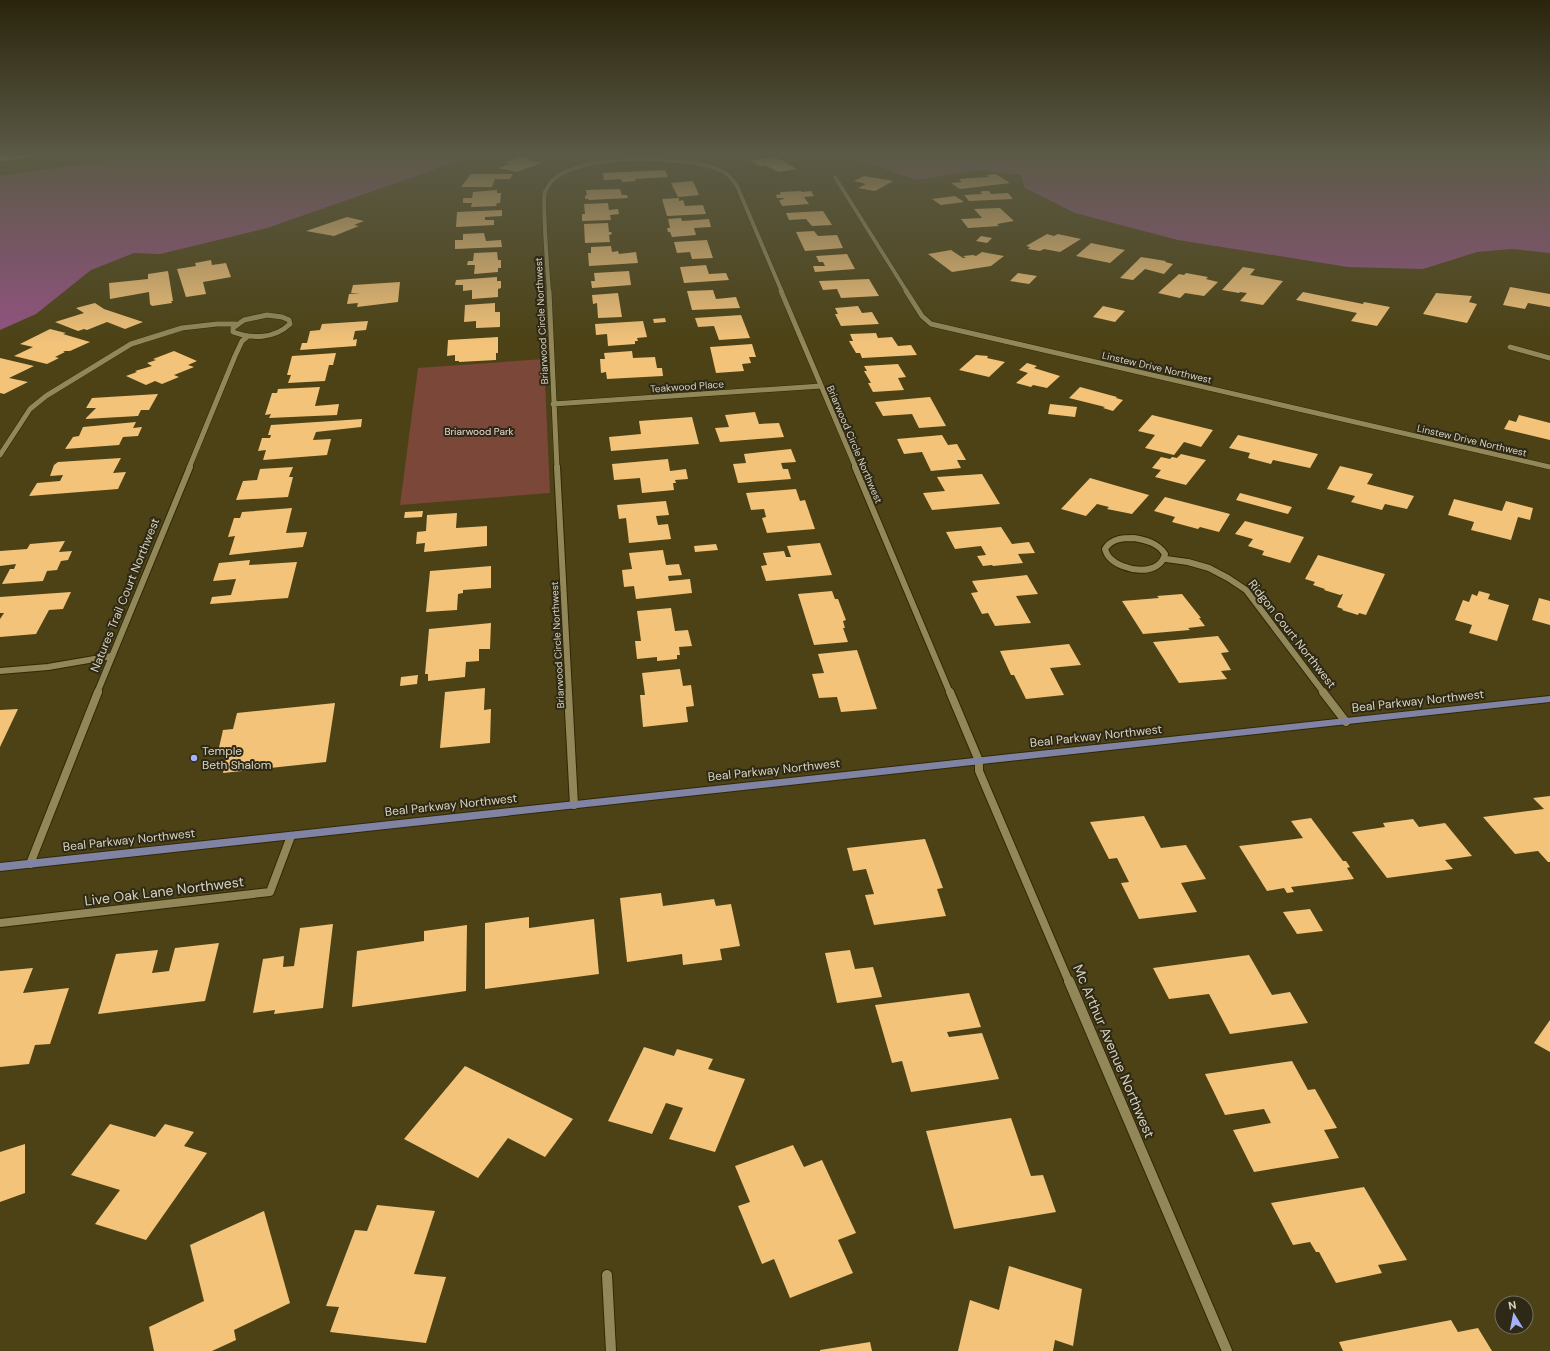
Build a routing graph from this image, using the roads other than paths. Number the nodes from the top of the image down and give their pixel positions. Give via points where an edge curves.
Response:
1 (545, 217) edge
2 (750, 217) edge
3 (860, 217) edge
4 (236, 324) junction
5 (247, 337) junction
6 (1510, 347) dead end
7 (1550, 358) edge
8 (821, 386) junction
9 (553, 404) junction
10 (0, 455) edge
11 (1550, 467) edge
12 (1166, 559) junction
13 (112, 656) junction
14 (0, 671) edge
15 (1550, 699) edge
16 (1346, 722) junction
17 (979, 761) junction
18 (574, 805) junction
19 (291, 836) junction
20 (30, 864) junction
21 (0, 867) edge
22 (0, 923) edge
23 (607, 1275) dead end
24 (611, 1351) edge
25 (1227, 1351) edge

1 - 9 street, Briarwood Circle Northwest
2 - 8 street, Briarwood Circle Northwest
3 - 11 street, Linstew Drive Northwest via 922,316 931,324
4 - 5 street via 233,332
4 - 5 street via 264,315 289,320 290,324 279,332
4 - 10 street via 182,328 156,334 131,344 46,396 30,409
5 - 13 street, Natures Trail Court Northwest via 242,341 235,356
6 - 7 street
8 - 9 street, Teakwood Place
8 - 17 street, Briarwood Circle Northwest
9 - 18 street, Briarwood Circle Northwest
12 - 12 street via 1159,547 1141,539 1114,540 1105,549 1111,561 1130,569 1151,569 1162,565
12 - 16 street, Ridgon Court Northwest via 1214,570 1246,590
13 - 14 street via 48,667
13 - 20 street, Natures Trail Court Northwest
15 - 16 main road, Beal Parkway Northwest
16 - 17 main road, Beal Parkway Northwest
17 - 18 main road, Beal Parkway Northwest
17 - 25 street, Mc Arthur Avenue Northwest via 979,771
18 - 19 main road, Beal Parkway Northwest
19 - 20 main road, Beal Parkway Northwest
19 - 22 street, Live Oak Lane Northwest via 270,892
20 - 21 main road, Beal Parkway Northwest
23 - 24 street

